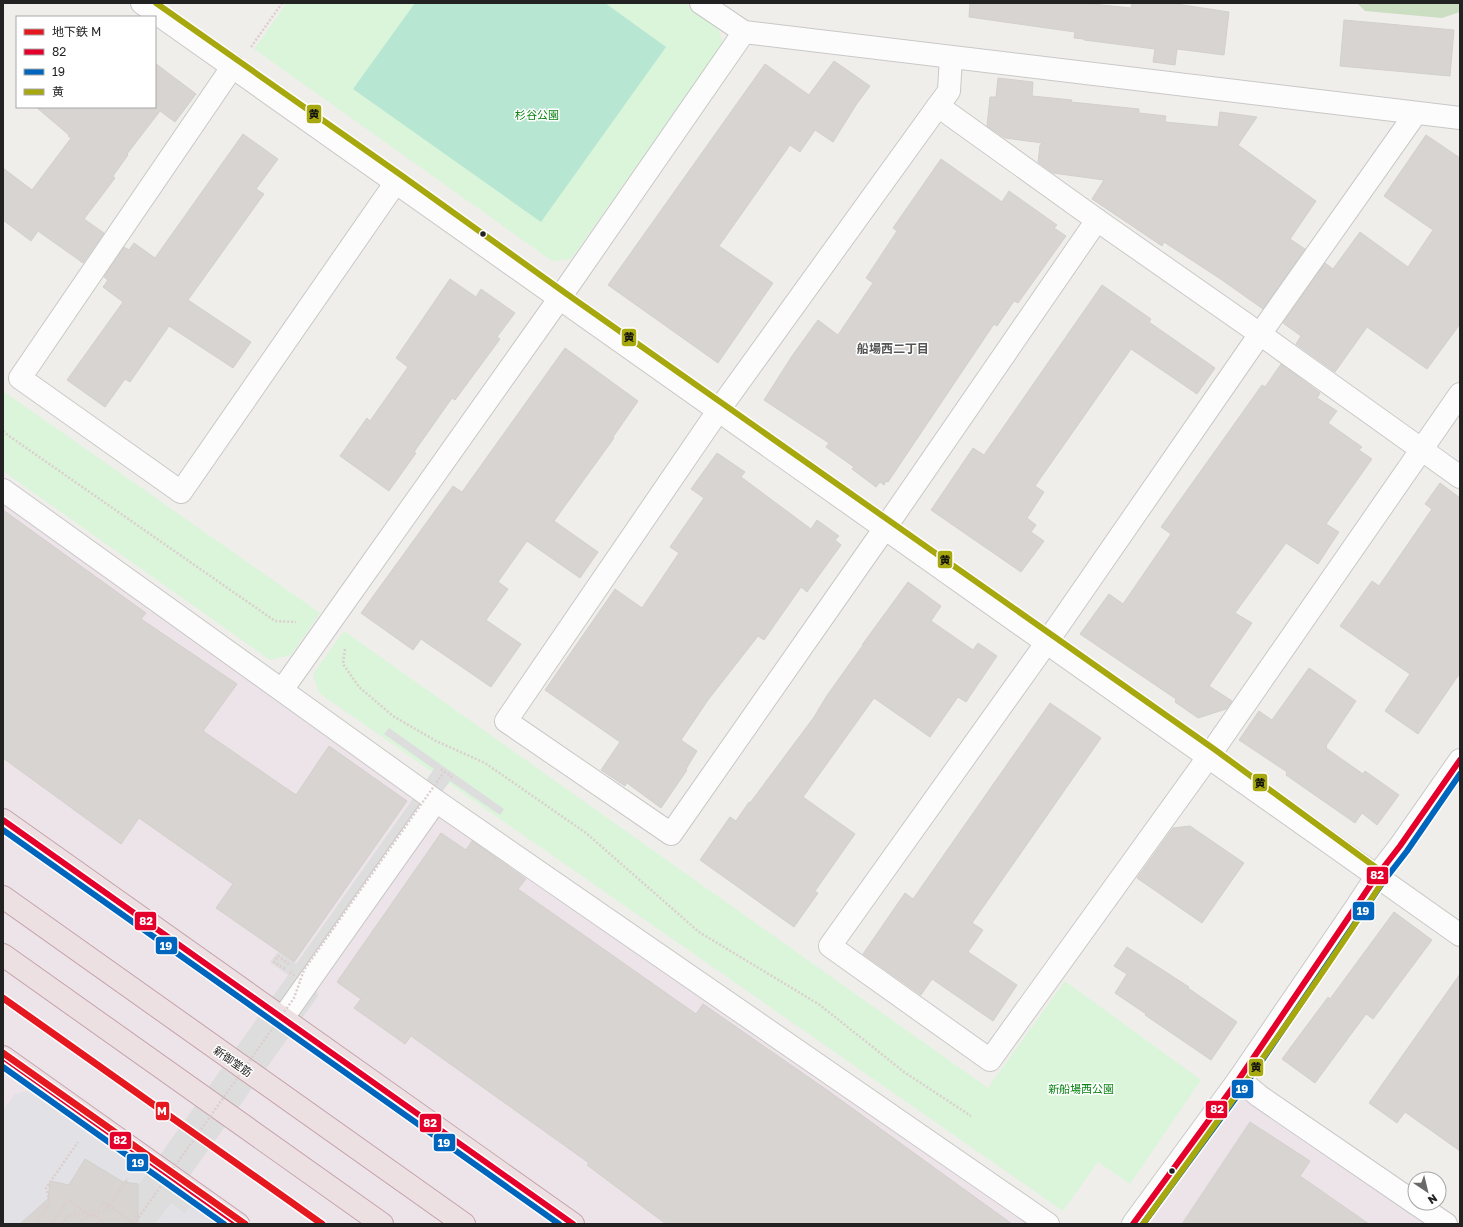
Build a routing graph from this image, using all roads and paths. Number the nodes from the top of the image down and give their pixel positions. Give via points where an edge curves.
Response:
1 (142, 3) edge
2 (282, 3) edge
3 (701, 3) edge
4 (744, 32) junction
5 (951, 57) junction
6 (240, 59) junction
7 (938, 106) junction
8 (1416, 113) junction
9 (1460, 118) edge
10 (396, 182) junction
11 (1097, 220) junction
12 (559, 299) junction
13 (1260, 334) junction
14 (1460, 394) edge
15 (718, 411) junction
16 (3, 430) edge
17 (1421, 448) junction
18 (1460, 477) edge
19 (3, 490) edge
20 (886, 528) junction
21 (301, 618) dead end
22 (1047, 642) junction
23 (345, 646) dead end
24 (282, 690) junction
25 (1209, 756) junction
26 (1460, 760) edge
27 (452, 777) dead end
28 (436, 801) junction
29 (3, 820) edge
30 (1376, 877) junction
31 (3, 897) edge
32 (1460, 935) edge
33 (3, 955) edge
34 (277, 963) dead end
35 (293, 967) dead end
36 (290, 972) dead end
37 (300, 980) junction
38 (282, 1019) junction
39 (3, 1057) edge
40 (1239, 1079) junction
41 (970, 1116) dead end
42 (82, 1138) dead end
43 (131, 1174) dead end
44 (1407, 1197) edge
45 (110, 1205) junction
46 (116, 1211) junction
47 (1427, 1211) edge
48 (94, 1215) junction
49 (35, 1224) edge
50 (51, 1224) edge
51 (62, 1224) edge
52 (80, 1224) edge
53 (106, 1224) edge
54 (135, 1224) edge
55 (238, 1224) edge
56 (382, 1224) edge
57 (464, 1224) edge
58 (573, 1224) edge
59 (1048, 1224) edge
60 (1133, 1224) edge
61 (1446, 1224) edge

1 - 6 street
2 - 6 path
3 - 4 street
4 - 5 street
4 - 12 street
5 - 7 street via 949,91
5 - 8 street
6 - 10 street
6 - 10 street via 20,378 181,492
7 - 11 street
7 - 15 street
8 - 9 street
8 - 13 street
10 - 12 street
11 - 13 street
11 - 20 street
12 - 15 street
12 - 24 street
13 - 17 street
13 - 22 street
14 - 17 street
15 - 20 street
15 - 20 street via 506,721 671,834
16 - 21 path via 274,621 295,622
17 - 18 street
17 - 25 street
19 - 24 street
20 - 22 street
22 - 25 street
22 - 25 street via 830,946 990,1060
23 - 41 path via 343,664 359,687 393,716 436,741 485,763 586,833 699,932 820,1005 904,1072
24 - 28 street
25 - 30 street
26 - 30 street
27 - 37 path, bridge via 444,772 304,970
28 - 38 street
28 - 59 street
29 - 38 highway
30 - 32 street
30 - 40 street
31 - 57 highway, 新御堂筋
33 - 56 highway
34 - 35 path via 274,962 278,956
36 - 37 path, bridge
37 - 54 path, bridge via 294,998
38 - 58 highway
39 - 55 highway
40 - 44 street
40 - 60 street
42 - 49 path via 46,1188 50,1202
43 - 45 path
45 - 46 path
45 - 50 path via 104,1212 89,1215 68,1200
46 - 48 path via 102,1203
46 - 51 path via 104,1202 98,1210 68,1216
46 - 54 path
47 - 61 street
48 - 52 path via 84,1218
48 - 53 path

